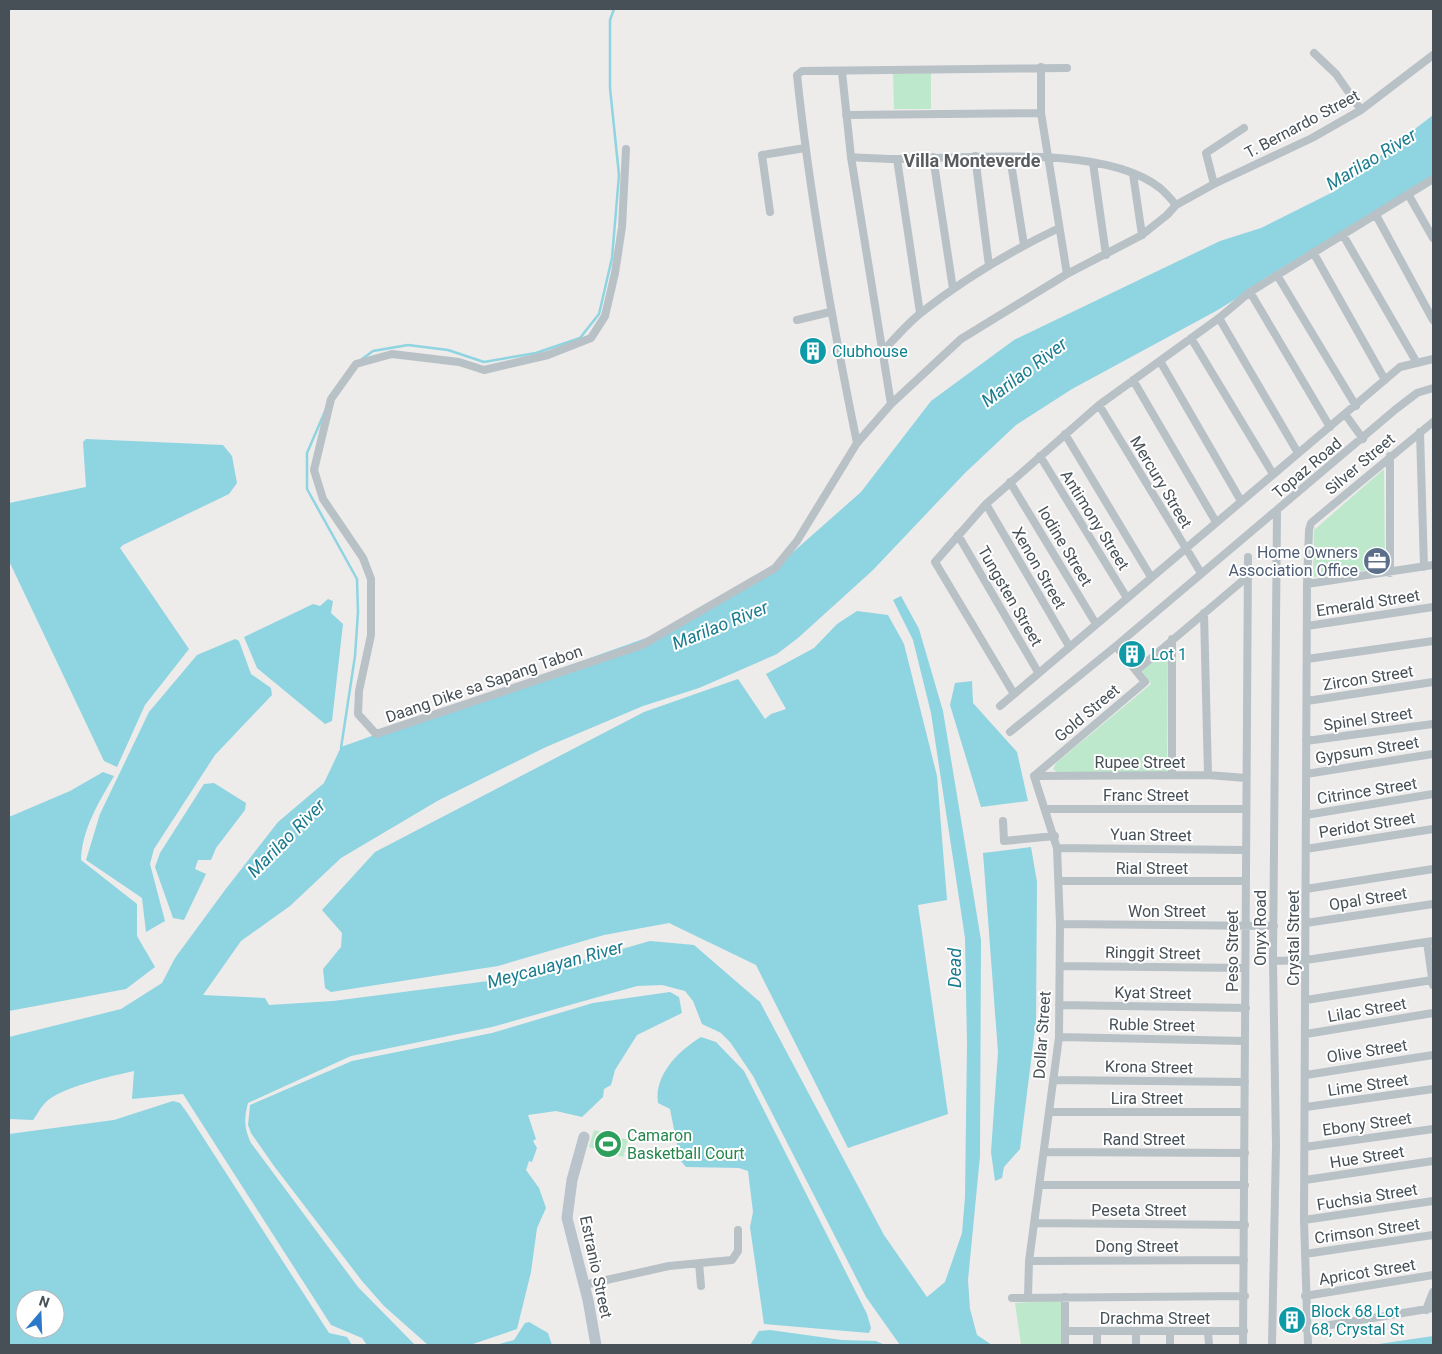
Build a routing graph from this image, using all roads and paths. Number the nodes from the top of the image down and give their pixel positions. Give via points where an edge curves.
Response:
1 (1314, 53) dead end
2 (1433, 55) edge
3 (1041, 68) junction
4 (1067, 68) dead end
5 (842, 72) junction
6 (1361, 110) junction
7 (1041, 113) junction
8 (846, 115) junction
9 (1244, 128) dead end
10 (805, 148) junction
11 (626, 149) dead end
12 (975, 156) junction
13 (851, 157) junction
14 (933, 157) junction
15 (1010, 157) junction
16 (1049, 157) junction
17 (897, 159) junction
18 (1094, 163) junction
19 (1133, 174) junction
20 (1433, 179) edge
21 (1214, 184) junction
22 (1408, 194) junction
23 (1176, 205) junction
24 (770, 212) dead end
25 (1376, 215) junction
26 (1058, 228) junction
27 (1142, 234) junction
28 (1343, 235) junction
29 (1433, 238) edge
30 (1024, 245) junction
31 (1313, 252) junction
32 (1106, 255) junction
33 (989, 266) junction
34 (1067, 274) junction
35 (1277, 275) junction
36 (954, 289) junction
37 (1250, 292) junction
38 (830, 312) junction
39 (920, 313) junction
40 (1219, 318) junction
41 (797, 320) dead end
42 (1433, 320) edge
43 (1191, 338) junction
44 (884, 350) junction
45 (1433, 359) edge
46 (1160, 361) junction
47 (1417, 364) junction
48 (1133, 380) junction
49 (1385, 380) junction
50 (1433, 388) edge
51 (891, 404) junction
52 (1099, 405) junction
53 (1356, 406) junction
54 (1345, 414) junction
55 (1433, 422) edge
56 (1330, 427) junction
57 (1420, 432) junction
58 (1065, 434) junction
59 (1363, 439) junction
60 (857, 443) junction
61 (1298, 453) junction
62 (1040, 456) junction
63 (1390, 456) junction
64 (1273, 474) junction
65 (1010, 482) junction
66 (1241, 501) junction
67 (986, 504) junction
68 (817, 506) joint
69 (1278, 510) junction
70 (1216, 522) junction
71 (1309, 530) joint
72 (958, 535) junction
73 (1185, 549) junction
74 (1248, 557) dead end
75 (1433, 565) edge
76 (1424, 567) junction
77 (1390, 572) junction
78 (1201, 574) junction
79 (1151, 577) junction
80 (1247, 577) junction
81 (1307, 584) junction
82 (1127, 598) junction
83 (1433, 606) edge
84 (1204, 613) junction
85 (1096, 624) junction
86 (1307, 626) junction
87 (1172, 639) junction
88 (1433, 641) edge
89 (1069, 646) junction
90 (1116, 646) junction
91 (1307, 659) junction
92 (1136, 671) junction
93 (1038, 672) junction
94 (1433, 682) edge
95 (1014, 694) junction
96 (1307, 701) junction
97 (1000, 706) dead end
98 (1433, 724) edge
99 (1010, 732) dead end
100 (1306, 741) junction
101 (1433, 754) edge
102 (1306, 774) junction
103 (1172, 775) junction
104 (1208, 775) junction
105 (1034, 776) junction
106 (1246, 778) junction
107 (1433, 794) edge
108 (1046, 809) junction
109 (1246, 809) junction
110 (1306, 815) junction
111 (1003, 820) dead end
112 (1433, 829) edge
113 (1054, 836) junction
114 (1057, 848) junction
115 (1306, 849) junction
116 (1245, 850) junction
117 (1433, 869) edge
118 (1059, 881) junction
119 (1246, 881) junction
120 (1306, 889) junction
121 (1433, 904) edge
122 (1306, 922) junction
123 (1060, 924) junction
124 (1246, 926) junction
125 (1274, 926) junction
126 (1430, 942) edge
127 (1306, 960) junction
128 (1273, 961) junction
129 (1060, 966) junction
130 (1245, 968) junction
131 (1433, 982) edge
132 (1306, 1000) junction
133 (1060, 1005) junction
134 (1246, 1008) junction
135 (1433, 1012) edge
136 (1306, 1034) junction
137 (1059, 1037) junction
138 (1245, 1041) junction
139 (1433, 1055) edge
140 (1306, 1075) junction
141 (1054, 1080) junction
142 (1245, 1082) junction
143 (1433, 1089) edge
144 (1306, 1107) junction
145 (1050, 1112) junction
146 (1244, 1112) junction
147 (1433, 1129) edge
148 (584, 1137) dead end
149 (1305, 1146) junction
150 (1044, 1152) junction
151 (1245, 1153) junction
152 (1433, 1161) edge
153 (1305, 1180) junction
154 (1039, 1184) junction
155 (1245, 1185) junction
156 (1433, 1201) edge
157 (1304, 1220) junction
158 (1034, 1223) junction
159 (1245, 1225) junction
160 (738, 1230) dead end
161 (1433, 1234) edge
162 (1305, 1254) junction
163 (1244, 1260) junction
164 (1029, 1261) junction
165 (699, 1263) junction
166 (1433, 1275) edge
167 (584, 1285) junction
168 (701, 1286) dead end
169 (1433, 1292) edge
170 (1065, 1296) junction
171 (1245, 1296) junction
172 (1305, 1296) junction
173 (1012, 1298) dead end
174 (1028, 1298) junction
175 (1429, 1309) edge
176 (1306, 1329) junction
177 (1065, 1331) junction
178 (1097, 1331) junction
179 (1136, 1331) junction
180 (1170, 1331) junction
181 (1244, 1331) junction
182 (1208, 1332) junction
183 (596, 1345) edge
184 (1065, 1345) edge
185 (1097, 1345) edge
186 (1136, 1345) edge
187 (1170, 1345) edge
188 (1208, 1345) edge
189 (1243, 1345) edge
190 (1272, 1345) edge
191 (1308, 1345) edge

1 - 6 street via 1336,74
2 - 6 street, T. Bernardo Street
3 - 4 street
3 - 5 street
3 - 7 street
5 - 8 street
5 - 10 street via 802,70 797,75
6 - 21 street, T. Bernardo Street via 1268,160
7 - 8 street
7 - 16 street
8 - 13 street
9 - 21 street via 1206,153
10 - 24 street via 762,155
10 - 38 street
11 - 68 street, Daang Dike sa Sapang Tabon via 622,227 615,273 604,316 591,338 548,355 484,370 459,362 392,354 356,364 331,399 314,470 323,499 363,558 371,579 371,635 359,691 358,714 376,734 642,645 775,568 797,541
12 - 14 street
12 - 15 street
12 - 33 street
13 - 17 street
13 - 44 street
14 - 17 street
14 - 36 street
15 - 16 street
15 - 30 street
16 - 18 street
16 - 26 street
17 - 39 street
18 - 19 street
18 - 32 street
19 - 23 street via 1159,188
19 - 27 street
20 - 22 street
21 - 23 street, T. Bernardo Street
22 - 25 street
22 - 29 street
23 - 27 street, T. Bernardo Street
25 - 28 street
25 - 42 street
26 - 30 street
26 - 34 street
27 - 32 street, T. Bernardo Street
28 - 31 street
28 - 47 street
30 - 33 street
31 - 35 street
31 - 49 street
32 - 34 street, T. Bernardo Street
33 - 36 street
34 - 51 street, T. Bernardo Street via 961,339
35 - 37 street
35 - 53 street
36 - 39 street
37 - 40 street
37 - 56 street
38 - 41 street
38 - 60 street
39 - 44 street
40 - 43 street
40 - 61 street
43 - 46 street
43 - 64 street
44 - 51 street
45 - 47 street
46 - 48 street
46 - 66 street
47 - 49 street via 1400,367
48 - 52 street
48 - 70 street
49 - 53 street
50 - 59 street, Topaz Road via 1417,393
51 - 60 street, T. Bernardo Street
52 - 58 street
52 - 73 street, Mercury Street
53 - 54 street
54 - 56 street
54 - 59 street
55 - 57 street, Silver Street
56 - 61 street
57 - 63 street, Silver Street
57 - 76 street
58 - 62 street
58 - 79 street
59 - 69 street, Topaz Road
60 - 68 street, T. Bernardo Street
61 - 64 street
62 - 65 street
62 - 82 street, Antimony Street
63 - 71 street, Silver Street via 1311,523
63 - 77 street
64 - 66 street
65 - 67 street
65 - 85 street, Iodine Street
66 - 70 street
67 - 72 street
67 - 89 street, Xenon Street
69 - 78 street, Topaz Road
69 - 125 street, Onyx Road
70 - 73 street
71 - 81 street, Crystal Street
72 - 93 street, Tungsten Street
72 - 95 street via 935,562
73 - 78 street, Mercury Street
73 - 79 street
74 - 80 street, Peso Street
75 - 76 street
76 - 77 street
77 - 81 street
78 - 90 street, Gold Street
79 - 82 street
80 - 84 street
80 - 106 street, Peso Street
81 - 86 street, Crystal Street
82 - 85 street
83 - 86 street, Emerald Street
84 - 87 street
84 - 104 street
85 - 89 street
86 - 91 street, Crystal Street
87 - 92 street
87 - 103 street
88 - 91 street
89 - 93 street
90 - 92 street
90 - 99 street, Gold Street
91 - 96 street, Crystal Street
92 - 105 street, Gold Street via 1145,682
93 - 95 street
94 - 96 street, Zircon Street
95 - 97 street
96 - 100 street, Crystal Street
98 - 100 street, Spinel Street
100 - 102 street, Crystal Street
101 - 102 street, Gypsum Street
102 - 110 street, Crystal Street
103 - 104 street, Rupee Street
103 - 105 street, Rupee Street
104 - 106 street, Rupee Street
105 - 108 street, Dollar Street
106 - 109 street, Peso Street
107 - 110 street, Citrince Street
108 - 109 street, Franc Street
108 - 113 street, Dollar Street
109 - 116 street, Peso Street
110 - 115 street, Crystal Street
111 - 113 street via 1004,841
112 - 115 street, Peridot Street
113 - 114 street, Dollar Street
114 - 116 street, Yuan Street
114 - 118 street, Dollar Street
115 - 120 street, Crystal Street
116 - 119 street, Peso Street
117 - 120 street
118 - 119 street, Rial Street
118 - 123 street, Dollar Street
119 - 124 street, Peso Street
120 - 122 street, Crystal Street
121 - 122 street, Opal Street
122 - 127 street, Crystal Street
123 - 124 street, Won Street
123 - 129 street, Dollar Street
124 - 125 street, Won Street
124 - 130 street, Peso Street
125 - 128 street, Onyx Road
126 - 127 street
126 - 131 street
127 - 128 street
127 - 132 street, Crystal Street
128 - 190 street, Onyx Road via 1276,1146
129 - 130 street, Ringgit Street
129 - 133 street, Dollar Street
130 - 134 street, Peso Street
131 - 132 street
132 - 136 street, Crystal Street
133 - 134 street, Kyat Street
133 - 137 street, Dollar Street
134 - 138 street, Peso Street
135 - 136 street, Lilac Street
136 - 140 street, Crystal Street
137 - 138 street, Ruble Street
137 - 141 street, Dollar Street
138 - 142 street, Peso Street
139 - 140 street, Olive Street
140 - 144 street, Crystal Street
141 - 142 street, Krona Street
141 - 145 street, Dollar Street
142 - 146 street, Peso Street
143 - 144 street, Lime Street
144 - 149 street, Crystal Street
145 - 146 street, Lira Street
145 - 150 street, Dollar Street
146 - 151 street, Peso Street
147 - 149 street, Ebony Street
148 - 167 street, Estranio Street via 572,1180 567,1218
149 - 153 street, Crystal Street
150 - 151 street, Rand Street
150 - 154 street, Dollar Street
151 - 155 street, Peso Street
152 - 153 street, Hue Street
153 - 157 street, Crystal Street
154 - 155 street
154 - 158 street, Dollar Street
155 - 159 street, Peso Street
156 - 157 street, Fuchsia Street
157 - 162 street, Crystal Street
158 - 159 street, Peseta Street
158 - 164 street, Dollar Street
159 - 163 street, Peso Street
160 - 165 street via 735,1258
161 - 162 street, Crimson Street
162 - 172 street, Crystal Street
163 - 164 street, Dong Street
163 - 171 street, Peso Street
164 - 174 street, Dollar Street
165 - 167 street via 669,1266
165 - 168 street
166 - 172 street, Apricot Street
167 - 183 street, Estranio Street
169 - 175 street
170 - 171 street
170 - 174 street
170 - 177 street
171 - 181 street, Peso Street
172 - 176 street, Crystal Street
173 - 174 street
175 - 176 street
176 - 191 street, Crystal Street
177 - 178 street, Drachma Street
177 - 184 street
178 - 179 street, Drachma Street
178 - 185 street
179 - 180 street, Drachma Street
179 - 186 street
180 - 182 street, Drachma Street
180 - 187 street
181 - 182 street, Drachma Street
181 - 189 street, Peso Street
182 - 188 street

